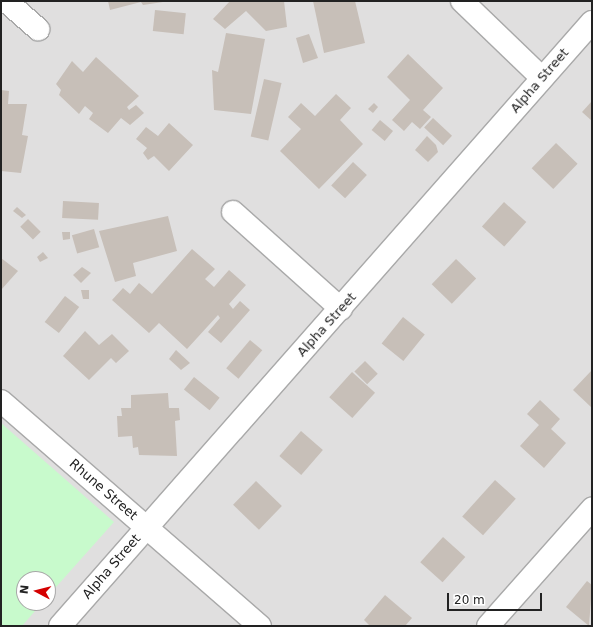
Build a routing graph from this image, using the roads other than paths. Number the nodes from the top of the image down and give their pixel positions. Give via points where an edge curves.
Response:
1 (6, 1) edge
2 (462, 1) edge
3 (592, 22) edge
4 (38, 29) dead end
5 (542, 78) junction
6 (233, 212) dead end
7 (342, 309) junction
8 (1, 401) edge
9 (592, 509) edge
10 (147, 528) junction
11 (60, 626) edge
12 (260, 626) edge
13 (488, 626) edge

1 - 4 street
2 - 5 street
3 - 5 street, Alpha Street
5 - 7 street, Alpha Street
6 - 7 street
7 - 10 street, Alpha Street
8 - 10 street, Rhune Street
9 - 13 street
10 - 11 street, Alpha Street
10 - 12 street, Rhune Street

